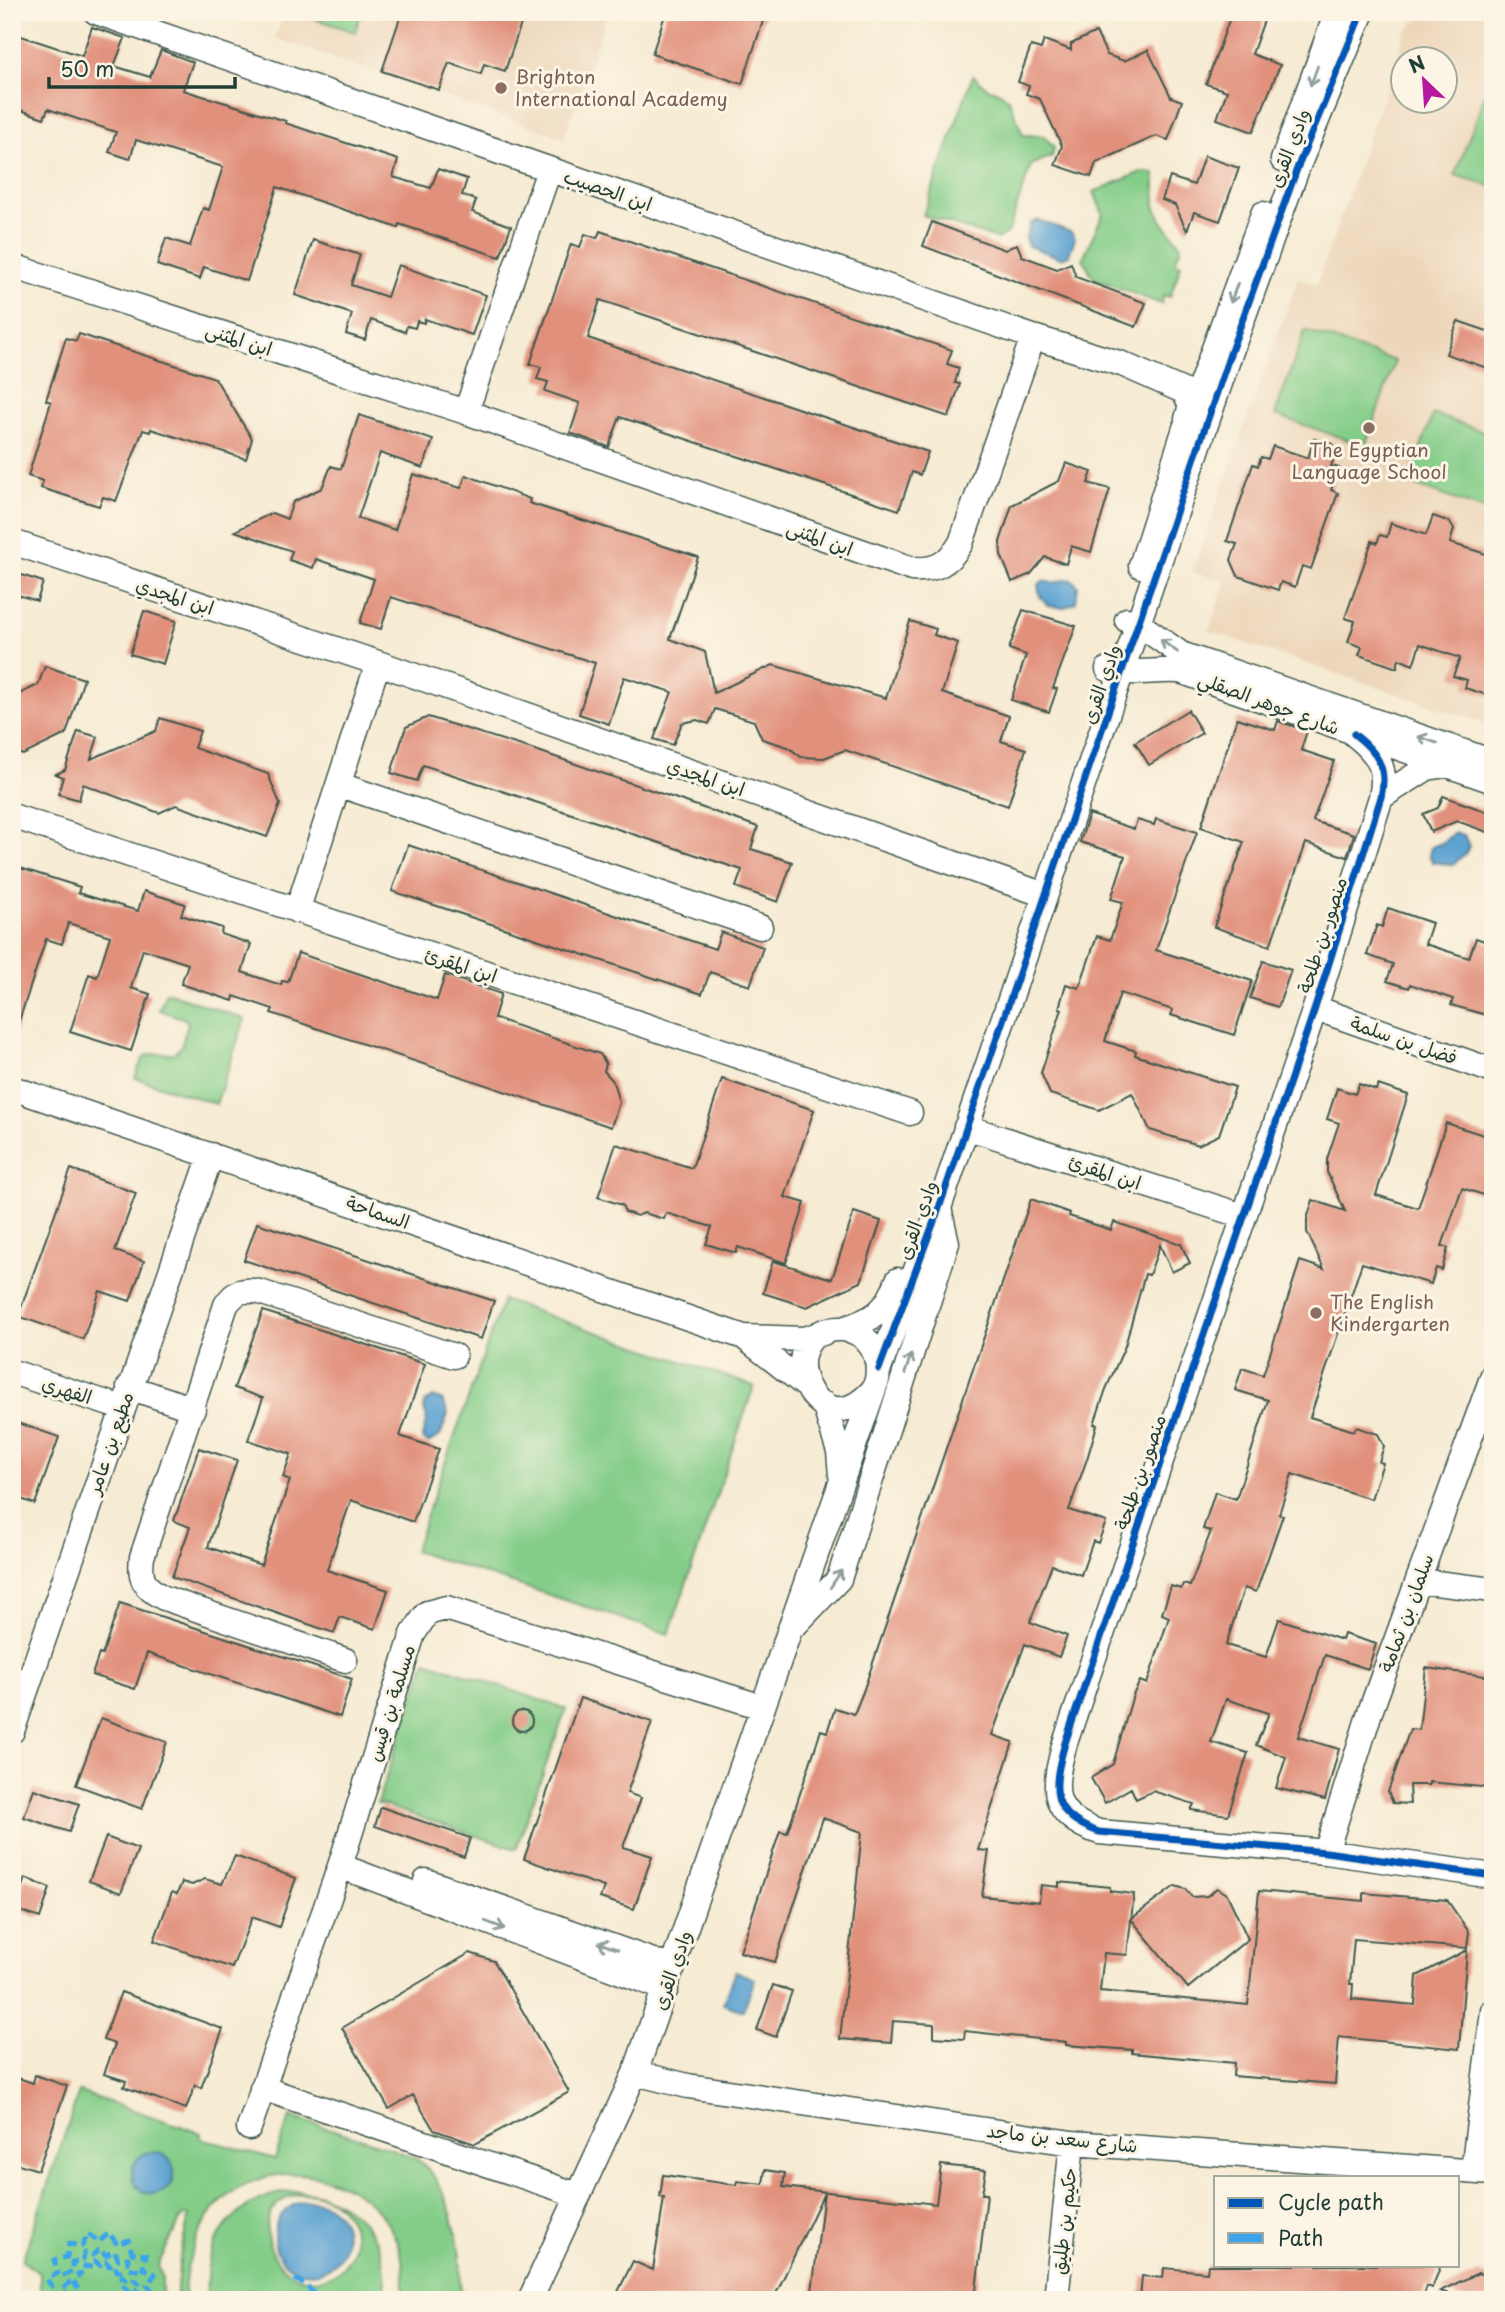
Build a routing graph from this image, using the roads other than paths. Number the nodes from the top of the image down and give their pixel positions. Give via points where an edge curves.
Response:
1 (96, 12) edge
2 (1337, 12) edge
3 (1362, 12) edge
4 (549, 170) junction
5 (12, 266) edge
6 (1033, 337) junction
7 (1211, 354) junction
8 (1122, 364) junction
9 (466, 412) junction
10 (1185, 428) junction
11 (12, 542) edge
12 (1132, 622) junction
13 (378, 663) junction
14 (1114, 671) junction
15 (1354, 734) junction
16 (1493, 762) edge
17 (1446, 765) junction
18 (1493, 782) edge
19 (340, 785) junction
20 (1381, 796) junction
21 (12, 816) edge
22 (1039, 892) junction
23 (297, 911) junction
24 (760, 927) dead end
25 (1315, 1008) junction
26 (1493, 1071) edge
27 (12, 1088) edge
28 (910, 1113) dead end
29 (966, 1127) junction
30 (211, 1155) junction
31 (939, 1208) junction
32 (1243, 1216) junction
33 (833, 1331) junction
34 (744, 1337) junction
35 (454, 1356) dead end
36 (12, 1372) edge
37 (1493, 1375) edge
38 (876, 1379) junction
39 (804, 1384) junction
40 (126, 1397) junction
41 (824, 1404) junction
42 (193, 1409) junction
43 (841, 1483) junction
44 (1419, 1581) junction
45 (1493, 1590) edge
46 (790, 1630) junction
47 (345, 1660) dead end
48 (762, 1707) junction
49 (12, 1731) edge
50 (1326, 1852) junction
51 (342, 1859) junction
52 (1493, 1876) edge
53 (669, 1979) junction
54 (1493, 2011) edge
55 (635, 2073) junction
56 (262, 2088) junction
57 (249, 2128) dead end
58 (1072, 2143) junction
59 (1483, 2171) edge
60 (578, 2195) junction
61 (530, 2300) edge
62 (1056, 2300) edge

1 - 4 street, ابن الحصيب
2 -> 7 street, وادي القرى
3 - 12 street, وادي القرى via 1298,166
4 - 6 street, ابن الحصيب
4 - 9 street
5 - 9 street, ابن المثنى
6 - 8 street, ابن الحصيب
6 - 9 street, ابن المثنى via 970,524 953,557 929,570 894,564
7 - 8 street, ابن الحصيب via 1206,369 1188,376
7 - 10 street, وادي القرى
8 - 10 street, ابن الحصيب via 1183,391 1191,405
10 - 12 street, وادي القرى
11 - 13 street, ابن المجدي
12 - 14 street, وادي القرى
16 -> 12 street, شارع جوهر الصقلي via 1181,654
13 - 19 street
13 - 22 street, ابن المجدي
14 - 15 street, شارع جوهر الصقلي via 1180,671
14 - 22 street, وادي القرى
15 - 17 street, شارع جوهر الصقلي
15 - 20 street, منصور بن طلحة via 1380,763 1385,780
17 - 18 street, شارع جوهر الصقلي
17 - 20 street via 1427,768
19 - 23 street
19 - 24 street
20 - 25 street, منصور بن طلحة
21 - 23 street, ابن المقرئ
22 - 29 street, وادي القرى
22 - 33 street, وادي القرى via 891,1302 868,1321
23 - 28 street, ابن المقرئ
25 - 26 street, فضل بن سلمة
25 - 32 street, منصور بن طلحة
27 - 30 street, السماحة
29 - 31 street, وادي القرى
29 - 32 street, ابن المقرئ
30 - 34 street, السماحة
30 - 40 street, مطيع بن عامر
31 - 38 street, وادي القرى
46 -> 31 street, وادي القرى via 839,1579 947,1244
32 - 50 street, منصور بن طلحة via 1065,1743 1058,1766 1057,1799 1071,1820 1099,1832
33 - 34 street, السماحة via 804,1339
33 - 38 street via 869,1342
33 - 39 street via 815,1338 803,1355
34 - 39 street, السماحة
35 - 42 street via 246,1290 232,1296 226,1305
36 - 40 street, الفهري
37 - 44 street, سلمان بن ثمامة
38 - 41 street via 856,1404
38 - 43 street, وادي القرى
39 - 41 street
40 - 42 street, الفهري
40 - 49 street, مطيع بن عامر
41 - 43 street, وادي القرى via 839,1452
42 - 47 street via 142,1557 144,1585 164,1598
43 - 46 street, وادي القرى
44 - 45 street
44 - 50 street, سلمان بن ثمامة via 1370,1712
46 - 48 street, وادي القرى
48 - 51 street, مسلمة بن قيس via 446,1608 427,1613 413,1634
48 - 53 street, وادي القرى
50 - 52 street, منصور بن طلحة
51 - 53 street
51 - 56 street, مسلمة بن قيس
53 - 55 street, وادي القرى
54 - 59 street
55 - 58 street, شارع سعد بن ماجد via 688,2086
55 - 60 street, وادي القرى
56 - 57 street, مسلمة بن قيس
56 - 60 street
58 - 59 street, شارع سعد بن ماجد
58 - 62 street, حكيم بن طليق
60 - 61 street, وادي القرى

